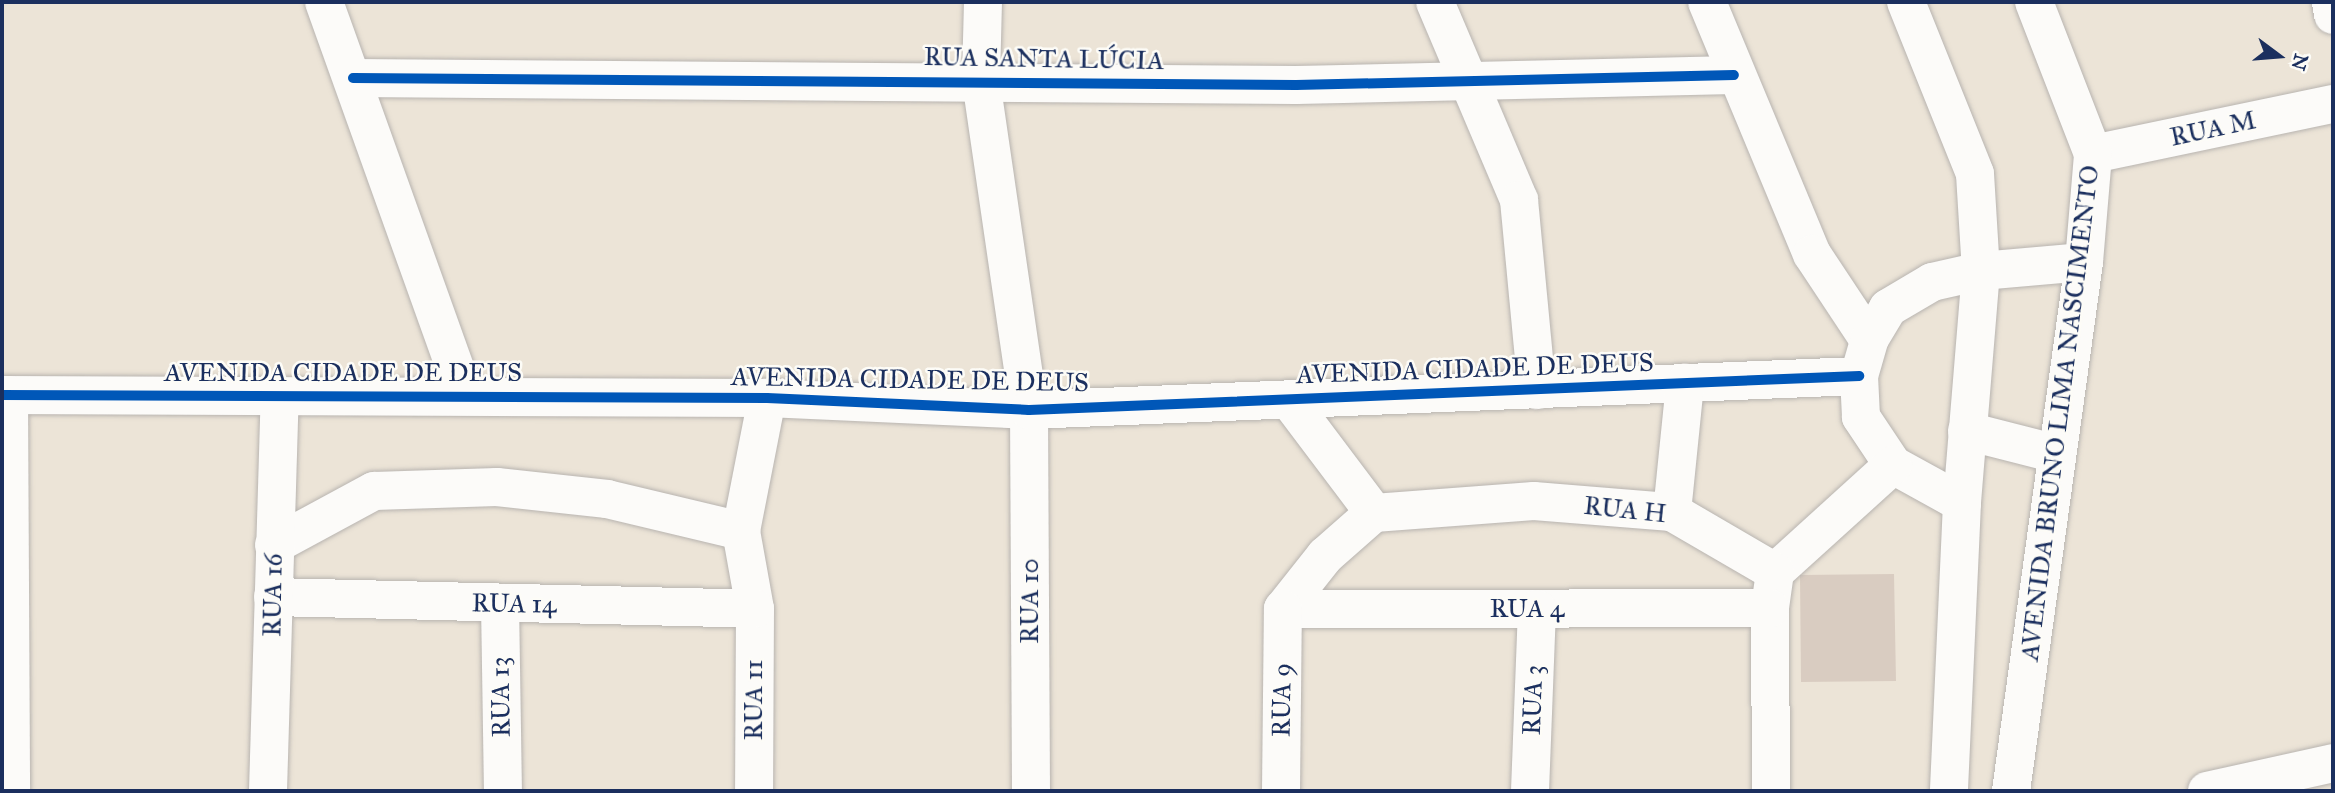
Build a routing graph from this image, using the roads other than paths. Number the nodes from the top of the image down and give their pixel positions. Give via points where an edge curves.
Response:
1 (324, 2) edge
2 (983, 2) edge
3 (1435, 2) edge
4 (1707, 2) edge
5 (1906, 2) edge
6 (2034, 2) edge
7 (2331, 2) edge
8 (2333, 15) edge
9 (1734, 75) junction
10 (352, 78) junction
11 (981, 81) junction
12 (1468, 82) junction
13 (2333, 104) edge
14 (2093, 154) junction
15 (2084, 262) junction
16 (1981, 271) junction
17 (1864, 358) junction
18 (1685, 383) junction
19 (1537, 390) junction
20 (5, 395) edge
21 (465, 395) junction
22 (280, 398) junction
23 (767, 398) junction
24 (1289, 400) junction
25 (1029, 410) junction
26 (1967, 431) junction
27 (2057, 454) junction
28 (1893, 465) junction
29 (1962, 503) junction
30 (1672, 512) junction
31 (1374, 513) junction
32 (741, 531) junction
33 (274, 545) junction
34 (1772, 590) junction
35 (273, 597) junction
36 (500, 603) junction
37 (755, 609) junction
38 (1283, 609) junction
39 (1537, 609) junction
40 (2333, 763) edge
41 (11, 791) edge
42 (268, 791) edge
43 (503, 791) edge
44 (754, 791) edge
45 (1031, 791) edge
46 (1281, 791) edge
47 (1530, 791) edge
48 (1771, 791) edge
49 (1949, 791) edge
50 (2011, 791) edge
51 (2207, 791) edge

1 - 10 street
2 - 11 street, RUA 10
3 - 12 street
4 - 9 street
5 - 16 street via 1975,174
6 - 14 street, AVENIDA BRUNO LIMA NASCIMENTO
7 - 8 street
9 - 12 street, RUA SANTA LÚCIA
9 - 17 street via 1812,254
10 - 11 street, RUA SANTA LÚCIA
10 - 21 street
11 - 12 street, RUA SANTA LÚCIA
11 - 25 street, RUA 10
12 - 19 street via 1519,200
13 - 14 street, RUA M
14 - 15 street, AVENIDA BRUNO LIMA NASCIMENTO
15 - 16 street
15 - 27 street, AVENIDA BRUNO LIMA NASCIMENTO
16 - 17 street via 1932,282 1888,308
16 - 26 street
17 - 18 street, AVENIDA CIDADE DE DEUS
17 - 28 street via 1861,417
18 - 19 street, AVENIDA CIDADE DE DEUS
18 - 30 street
19 - 24 street, AVENIDA CIDADE DE DEUS
20 - 22 street, AVENIDA CIDADE DE DEUS
20 - 41 street
21 - 22 street, AVENIDA CIDADE DE DEUS
21 - 23 street, AVENIDA CIDADE DE DEUS
22 - 33 street, RUA 16
23 - 25 street, AVENIDA CIDADE DE DEUS
23 - 32 street
24 - 25 street, AVENIDA CIDADE DE DEUS
24 - 31 street
25 - 45 street, RUA 10
26 - 27 street
26 - 29 street
27 - 50 street, AVENIDA BRUNO LIMA NASCIMENTO
28 - 29 street
28 - 34 street
29 - 49 street
30 - 31 street, RUA H via 1534,502
30 - 34 street, RUA H
31 - 38 street via 1325,556
32 - 33 street via 607,499 497,487 374,491
32 - 37 street, RUA 11
33 - 35 street, RUA 16
34 - 39 street, RUA 4
34 - 48 street
35 - 36 street, RUA 14
35 - 42 street, RUA 16
36 - 37 street, RUA 14
36 - 43 street, RUA 13
37 - 44 street, RUA 11
38 - 39 street, RUA 4
38 - 46 street, RUA 9
39 - 47 street, RUA 3
40 - 51 street

